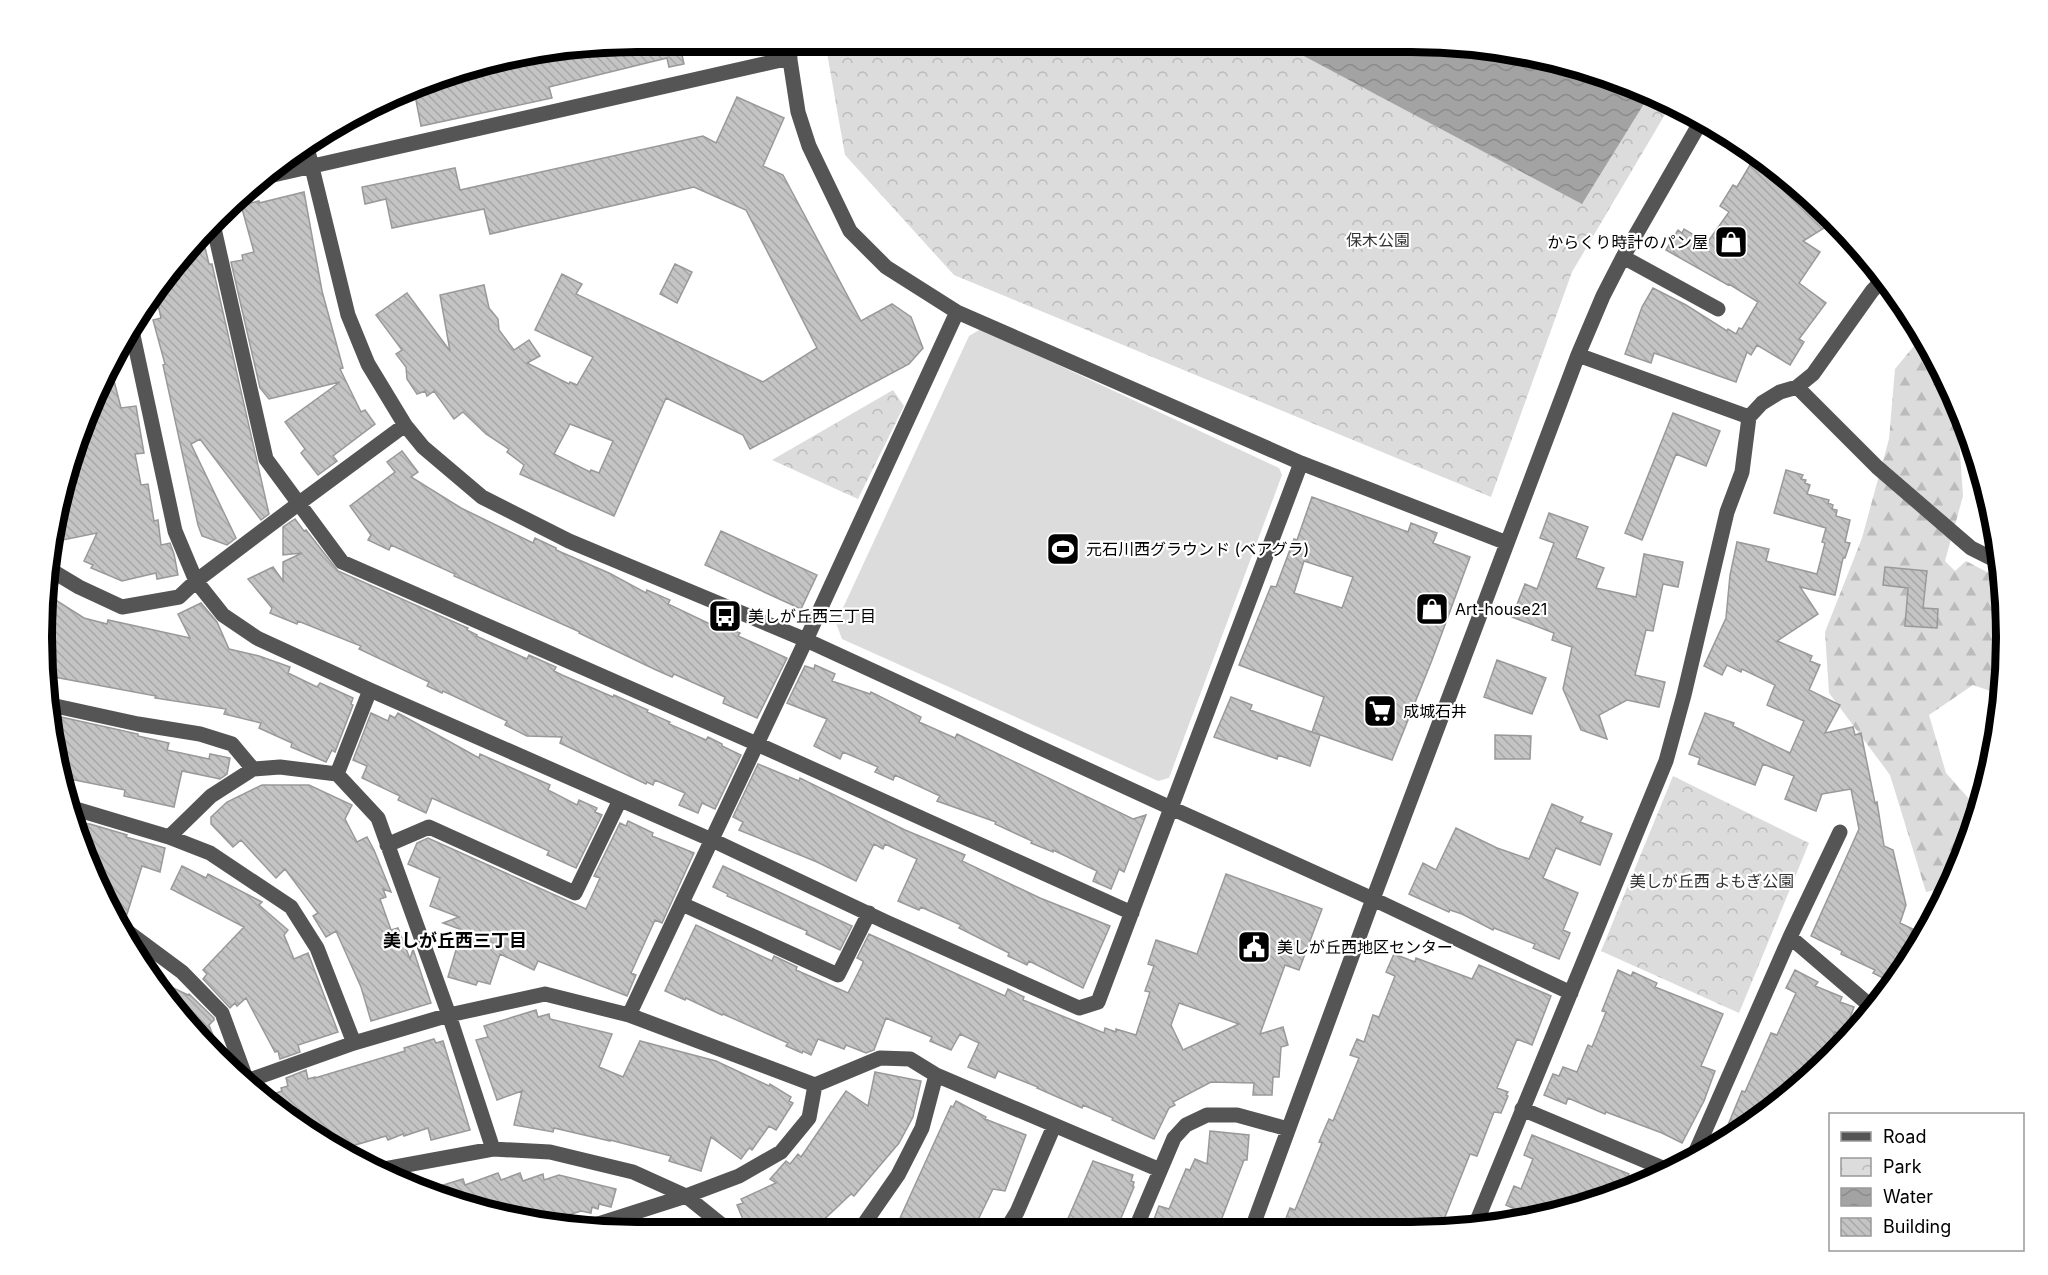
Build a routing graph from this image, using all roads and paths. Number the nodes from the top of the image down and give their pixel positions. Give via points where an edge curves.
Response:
1 (789, 53) edge
2 (1697, 128) edge
3 (308, 154) edge
4 (311, 166) junction
5 (281, 173) edge
6 (215, 234) edge
7 (1623, 256) junction
8 (1878, 285) edge
9 (1718, 309) dead end
10 (957, 312) junction
11 (134, 340) edge
12 (1578, 355) junction
13 (1797, 387) junction
14 (1749, 417) junction
15 (405, 425) junction
16 (1301, 463) junction
17 (298, 504) junction
18 (1507, 543) junction
19 (1989, 557) edge
20 (57, 574) edge
21 (196, 581) junction
22 (806, 639) junction
23 (370, 690) junction
24 (57, 706) edge
25 (757, 744) junction
26 (253, 769) junction
27 (337, 774) junction
28 (620, 800) junction
29 (1171, 808) junction
30 (79, 810) edge
31 (1840, 832) dead end
32 (169, 837) junction
33 (712, 840) junction
34 (387, 845) junction
35 (1373, 899) junction
36 (682, 904) junction
37 (1132, 913) junction
38 (869, 914) junction
39 (1790, 937) junction
40 (136, 938) edge
41 (1571, 993) junction
42 (1867, 1004) edge
43 (449, 1015) junction
44 (629, 1015) junction
45 (354, 1042) junction
46 (241, 1067) edge
47 (936, 1075) junction
48 (253, 1078) edge
49 (815, 1084) junction
50 (1522, 1109) junction
51 (1054, 1126) junction
52 (1288, 1129) junction
53 (1698, 1147) edge
54 (493, 1149) junction
55 (1659, 1167) edge
56 (391, 1168) edge
57 (1160, 1170) junction
58 (686, 1196) junction
59 (1478, 1218) edge
60 (607, 1221) edge
61 (718, 1222) edge
62 (865, 1222) edge
63 (1010, 1222) edge
64 (1138, 1222) edge
65 (1254, 1222) edge

1 - 4 street
1 - 10 street via 808,146 850,231 886,267
2 - 7 street
3 - 4 street
4 - 5 street
4 - 15 street via 348,315 368,364
6 - 17 street via 266,459
7 - 9 street
7 - 12 street
8 - 13 street via 1813,374
10 - 16 street
10 - 22 street
11 - 21 street via 176,531
12 - 14 street
12 - 18 street
13 - 14 street via 1762,403
13 - 19 street via 1877,467 1971,548
14 - 41 street via 1742,472 1727,512 1666,761
15 - 17 street
15 - 22 street via 423,447 482,497 569,541
16 - 18 street
16 - 29 street
17 - 21 street
17 - 25 street via 342,562
18 - 35 street
20 - 21 street via 122,607 179,597
21 - 23 street via 223,615 257,638
22 - 25 street
22 - 29 street
23 - 27 street
23 - 28 street
24 - 26 street via 200,734 232,744
25 - 33 street
25 - 37 street
26 - 27 street via 280,767
26 - 32 street via 211,796
27 - 34 street via 378,818
28 - 33 street
28 - 34 street via 575,893 429,827
29 - 35 street
29 - 37 street
30 - 32 street
31 - 39 street
32 - 45 street via 210,853 291,908 317,948
33 - 36 street
33 - 38 street
34 - 43 street
35 - 41 street
35 - 52 street
36 - 38 street via 838,975
36 - 44 street
37 - 38 street via 1098,1002 1079,1008
39 - 42 street
39 - 53 street
40 - 46 street via 182,972 222,1013
41 - 50 street
43 - 44 street via 545,994
43 - 45 street
43 - 54 street
44 - 49 street
45 - 48 street
47 - 49 street via 910,1059 880,1058
47 - 51 street
47 - 62 street via 922,1128 898,1175
49 - 58 street via 808,1118 781,1152 739,1176
50 - 55 street
50 - 59 street
51 - 57 street
51 - 63 street
52 - 57 street via 1237,1115 1207,1115 1186,1125 1174,1138
52 - 65 street
54 - 56 street
54 - 58 street via 550,1152 633,1172
57 - 64 street
58 - 60 street
58 - 61 street

